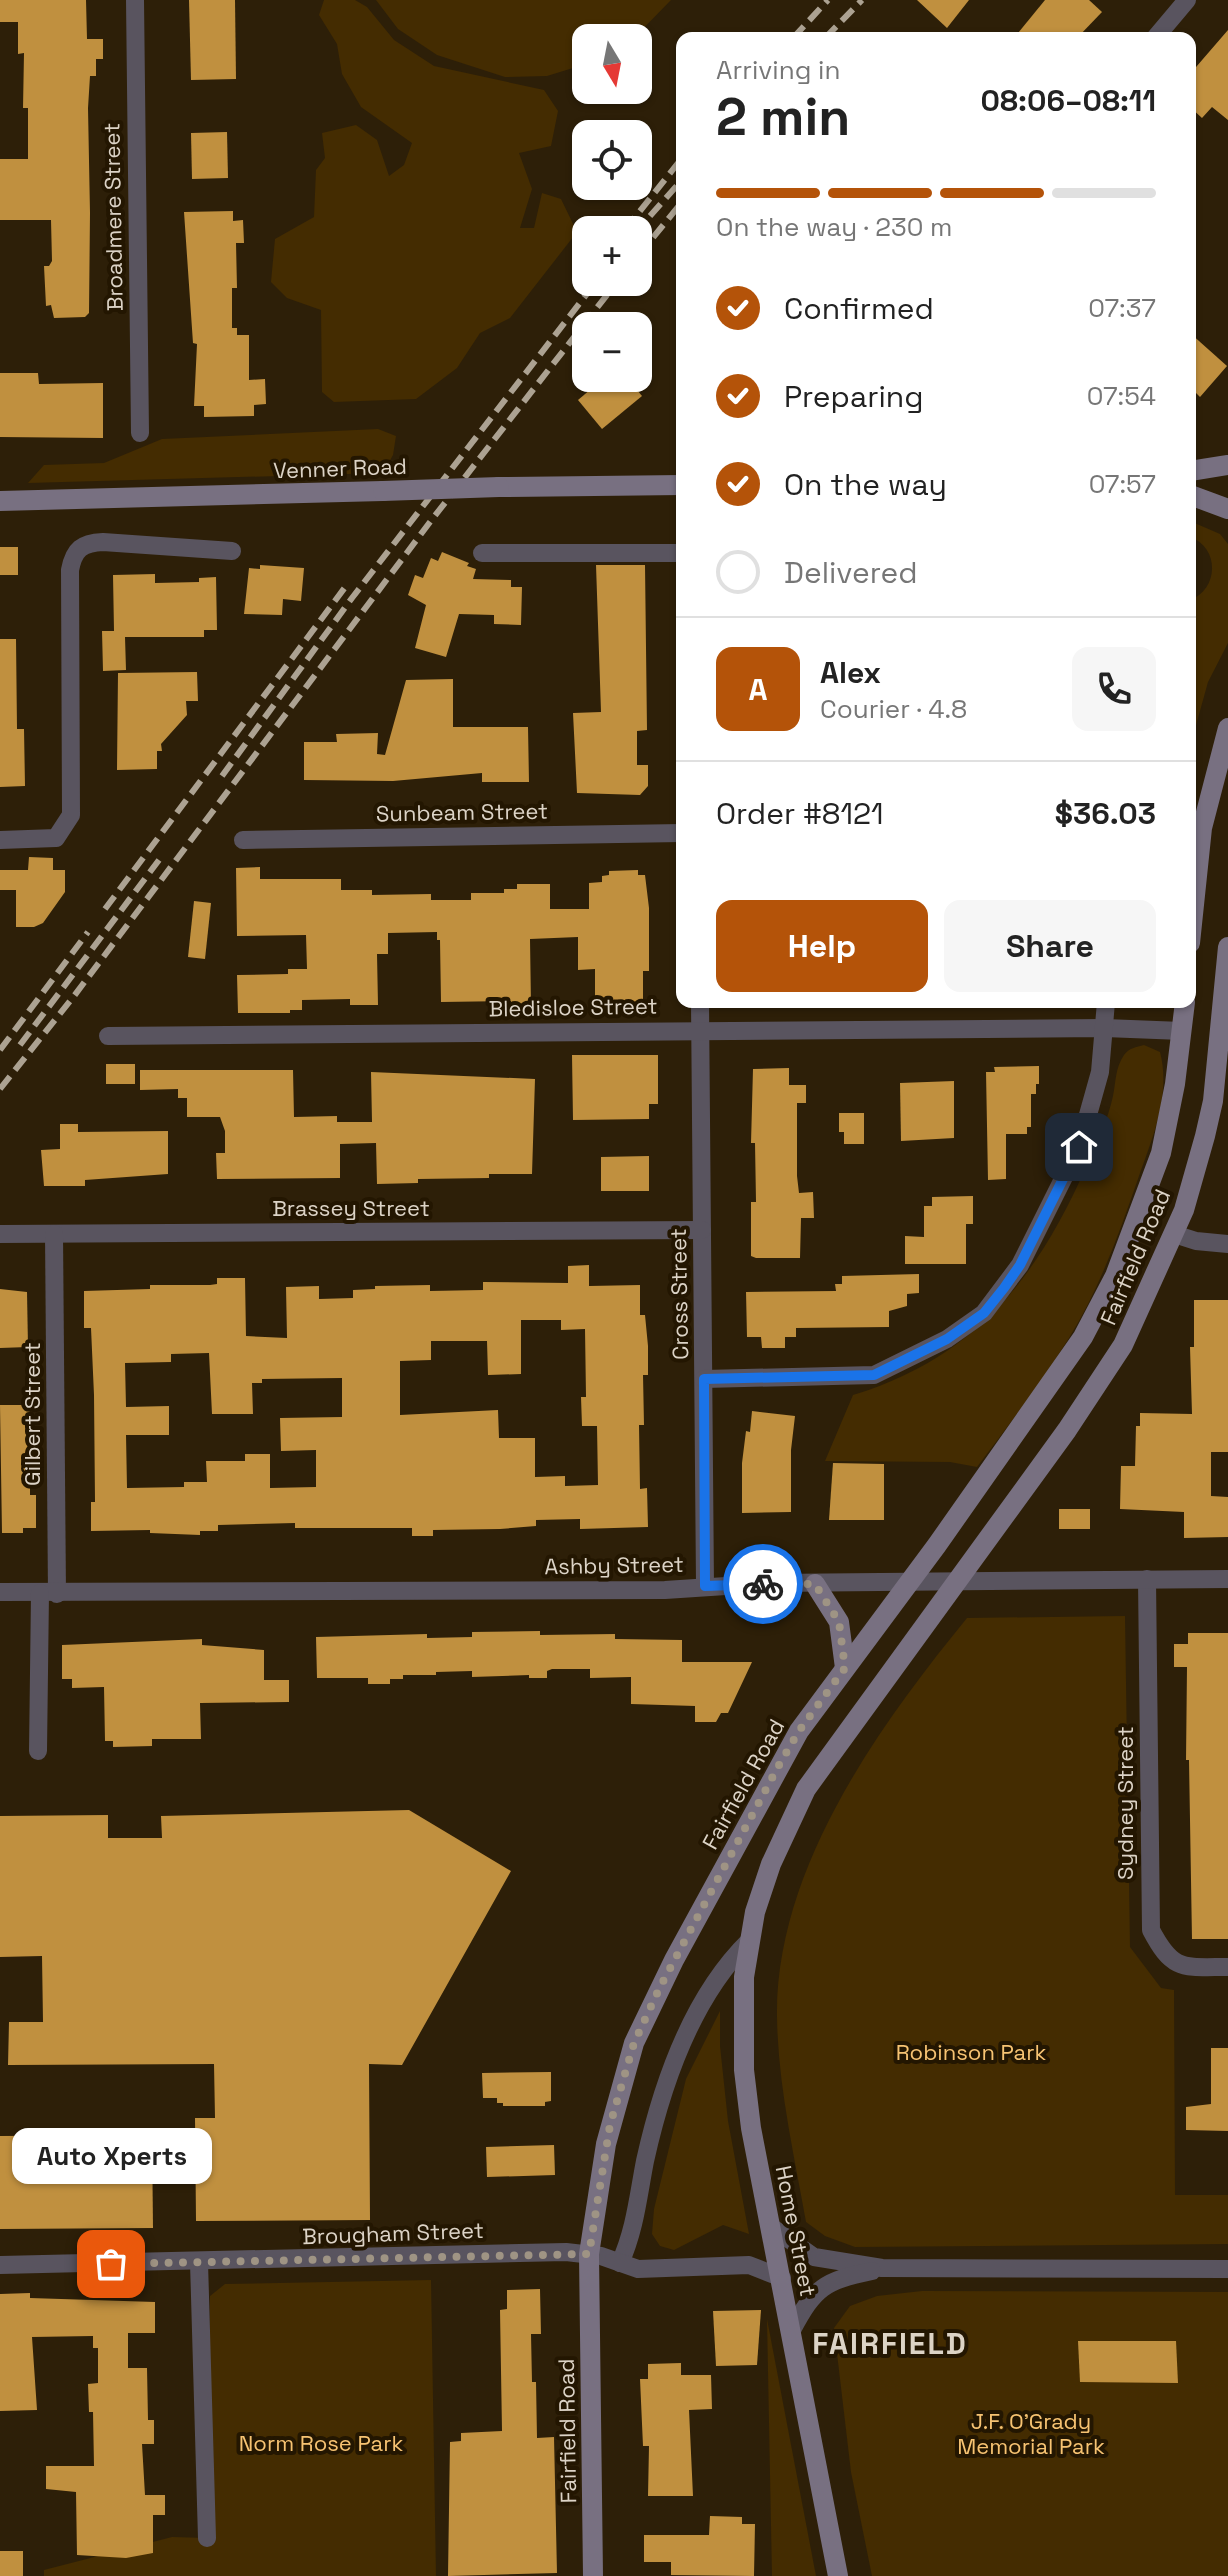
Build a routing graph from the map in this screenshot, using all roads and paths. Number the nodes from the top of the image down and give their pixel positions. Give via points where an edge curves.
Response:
1 (135, 0) edge
2 (1187, 0) edge
3 (1160, 32) edge
4 (140, 433) dead end
5 (1228, 465) edge
6 (1196, 470) edge
7 (676, 485) edge
8 (1196, 497) edge
9 (0, 501) edge
10 (1228, 509) edge
11 (232, 551) dead end
12 (482, 553) dead end
13 (676, 553) edge
14 (1228, 728) edge
15 (676, 833) edge
16 (0, 840) edge
17 (243, 840) dead end
18 (1196, 886) edge
19 (1228, 947) edge
20 (700, 1008) edge
21 (1106, 1008) edge
22 (1184, 1008) edge
23 (1105, 1028) junction
24 (700, 1030) junction
25 (1182, 1031) junction
26 (108, 1036) dead end
27 (702, 1230) junction
28 (0, 1234) edge
29 (54, 1234) junction
30 (1174, 1234) junction
31 (1228, 1244) edge
32 (704, 1379) junction
33 (1147, 1579) junction
34 (1228, 1579) edge
35 (957, 1580) junction
36 (909, 1582) junction
37 (815, 1584) junction
38 (705, 1586) junction
39 (0, 1592) edge
40 (49, 1593) junction
41 (845, 1668) junction
42 (38, 1751) dead end
43 (749, 1941) junction
44 (1228, 1967) edge
45 (770, 2226) junction
46 (589, 2254) junction
47 (199, 2262) junction
48 (620, 2263) junction
49 (0, 2265) edge
50 (882, 2268) junction
51 (1228, 2269) edge
52 (782, 2278) junction
53 (792, 2330) junction
54 (207, 2538) dead end
55 (593, 2576) edge
56 (838, 2576) edge

1 - 4 street, Broadmere Street
2 - 3 street
5 - 6 main road
7 - 9 main road, Venner Road, bridge
8 - 10 main road
11 - 16 street via 103,542 78,547 70,570 72,807 65,829 51,840
12 - 13 street
14 - 18 main road via 1202,828
15 - 17 street, Sunbeam Street
19 - 30 main road, Fairfield Road via 1213,1101
20 - 24 street, Cross Street
21 - 23 street
22 - 25 main road, Fairfield Road
23 - 24 street, Bledisloe Street
23 - 25 street, Bledisloe Street
23 - 32 street via 1100,1072 1079,1147 1020,1265 984,1313 947,1339 874,1375
24 - 26 street, Bledisloe Street
24 - 27 street, Cross Street
25 - 36 main road, Fairfield Road via 1161,1153 1115,1276 1083,1337
27 - 29 street, Brassey Street
27 - 32 street, Cross Street
28 - 29 street, Brassey Street
29 - 40 street, Gilbert Street
30 - 31 street
30 - 35 main road, Fairfield Road via 1123,1345
32 - 38 street, Cross Street
33 - 34 street, Ashby Street
33 - 35 street, Ashby Street
33 - 44 street, Sydney Street via 1151,1930 1166,1958 1187,1967
35 - 36 street, Ashby Street
35 - 43 main road, Fairfield Road via 806,1789 771,1864
36 - 37 street, Ashby Street
36 - 41 main road, Fairfield Road
37 - 38 street, Ashby Street
37 - 41 main road via 839,1622
38 - 40 street, Ashby Street
39 - 40 street, Ashby Street
40 - 42 street, Gilbert Street
41 - 46 main road, Fairfield Road via 779,1765 642,2023 614,2105
43 - 45 main road, Home Street via 742,2009 744,2070
43 - 48 street, Fairfield Road via 715,1979 683,2044 658,2114 632,2234
45 - 50 street via 814,2257
45 - 52 main road, Home Street
46 - 47 street, Brougham Street
46 - 48 street, Brougham Street
46 - 55 main road, Fairfield Road
47 - 49 street, Brougham Street
47 - 54 street
48 - 52 street, Brougham Street via 642,2269 749,2265
50 - 51 street
50 - 53 street via 826,2283 810,2297
52 - 53 main road, Home Street
53 - 56 main road, Home Street

